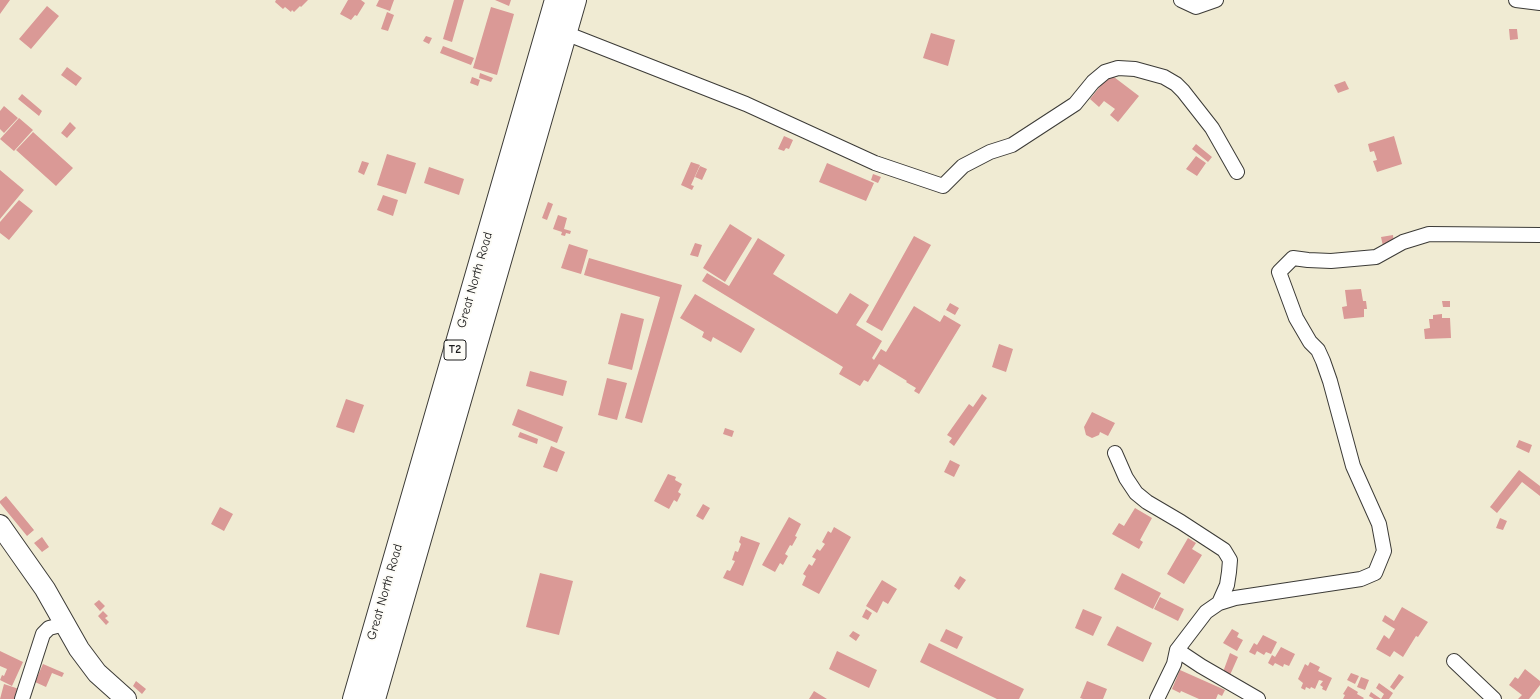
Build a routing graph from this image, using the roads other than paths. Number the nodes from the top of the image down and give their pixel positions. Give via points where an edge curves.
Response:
1 (556, 0) edge
2 (575, 0) edge
3 (1181, 0) edge
4 (1216, 0) edge
5 (1516, 0) edge
6 (1540, 3) edge
7 (565, 33) junction
8 (1237, 172) dead end
9 (1540, 235) edge
10 (1115, 453) dead end
11 (0, 525) edge
12 (1219, 603) junction
13 (65, 624) junction
14 (1177, 650) junction
15 (1454, 661) dead end
16 (22, 699) edge
17 (126, 699) edge
18 (354, 699) edge
19 (374, 699) edge
20 (1157, 699) edge
21 (1258, 699) edge
22 (1494, 699) edge

1 - 18 main road, Great North Road / T2
2 - 7 main road, Great North Road / T2
3 - 4 street via 1196,7
5 - 6 street
7 - 8 street via 746,104 875,163 943,186 963,166 990,152 1012,145 1074,104 1105,72 1118,68 1135,69 1164,77 1183,91 1212,128
7 - 19 main road, Great North Road / T2
9 - 12 street via 1429,234 1403,242 1376,257 1331,261 1293,258 1278,272 1296,318 1323,361 1353,466 1379,524 1384,551 1375,573 1361,579 1235,598
10 - 12 street via 1136,493 1224,550 1230,560 1229,572 1227,585
11 - 13 street via 45,589
12 - 14 street via 1206,612
13 - 16 street via 49,628 44,634
13 - 17 street via 97,673
14 - 20 street via 1174,664
14 - 21 street
15 - 22 street

